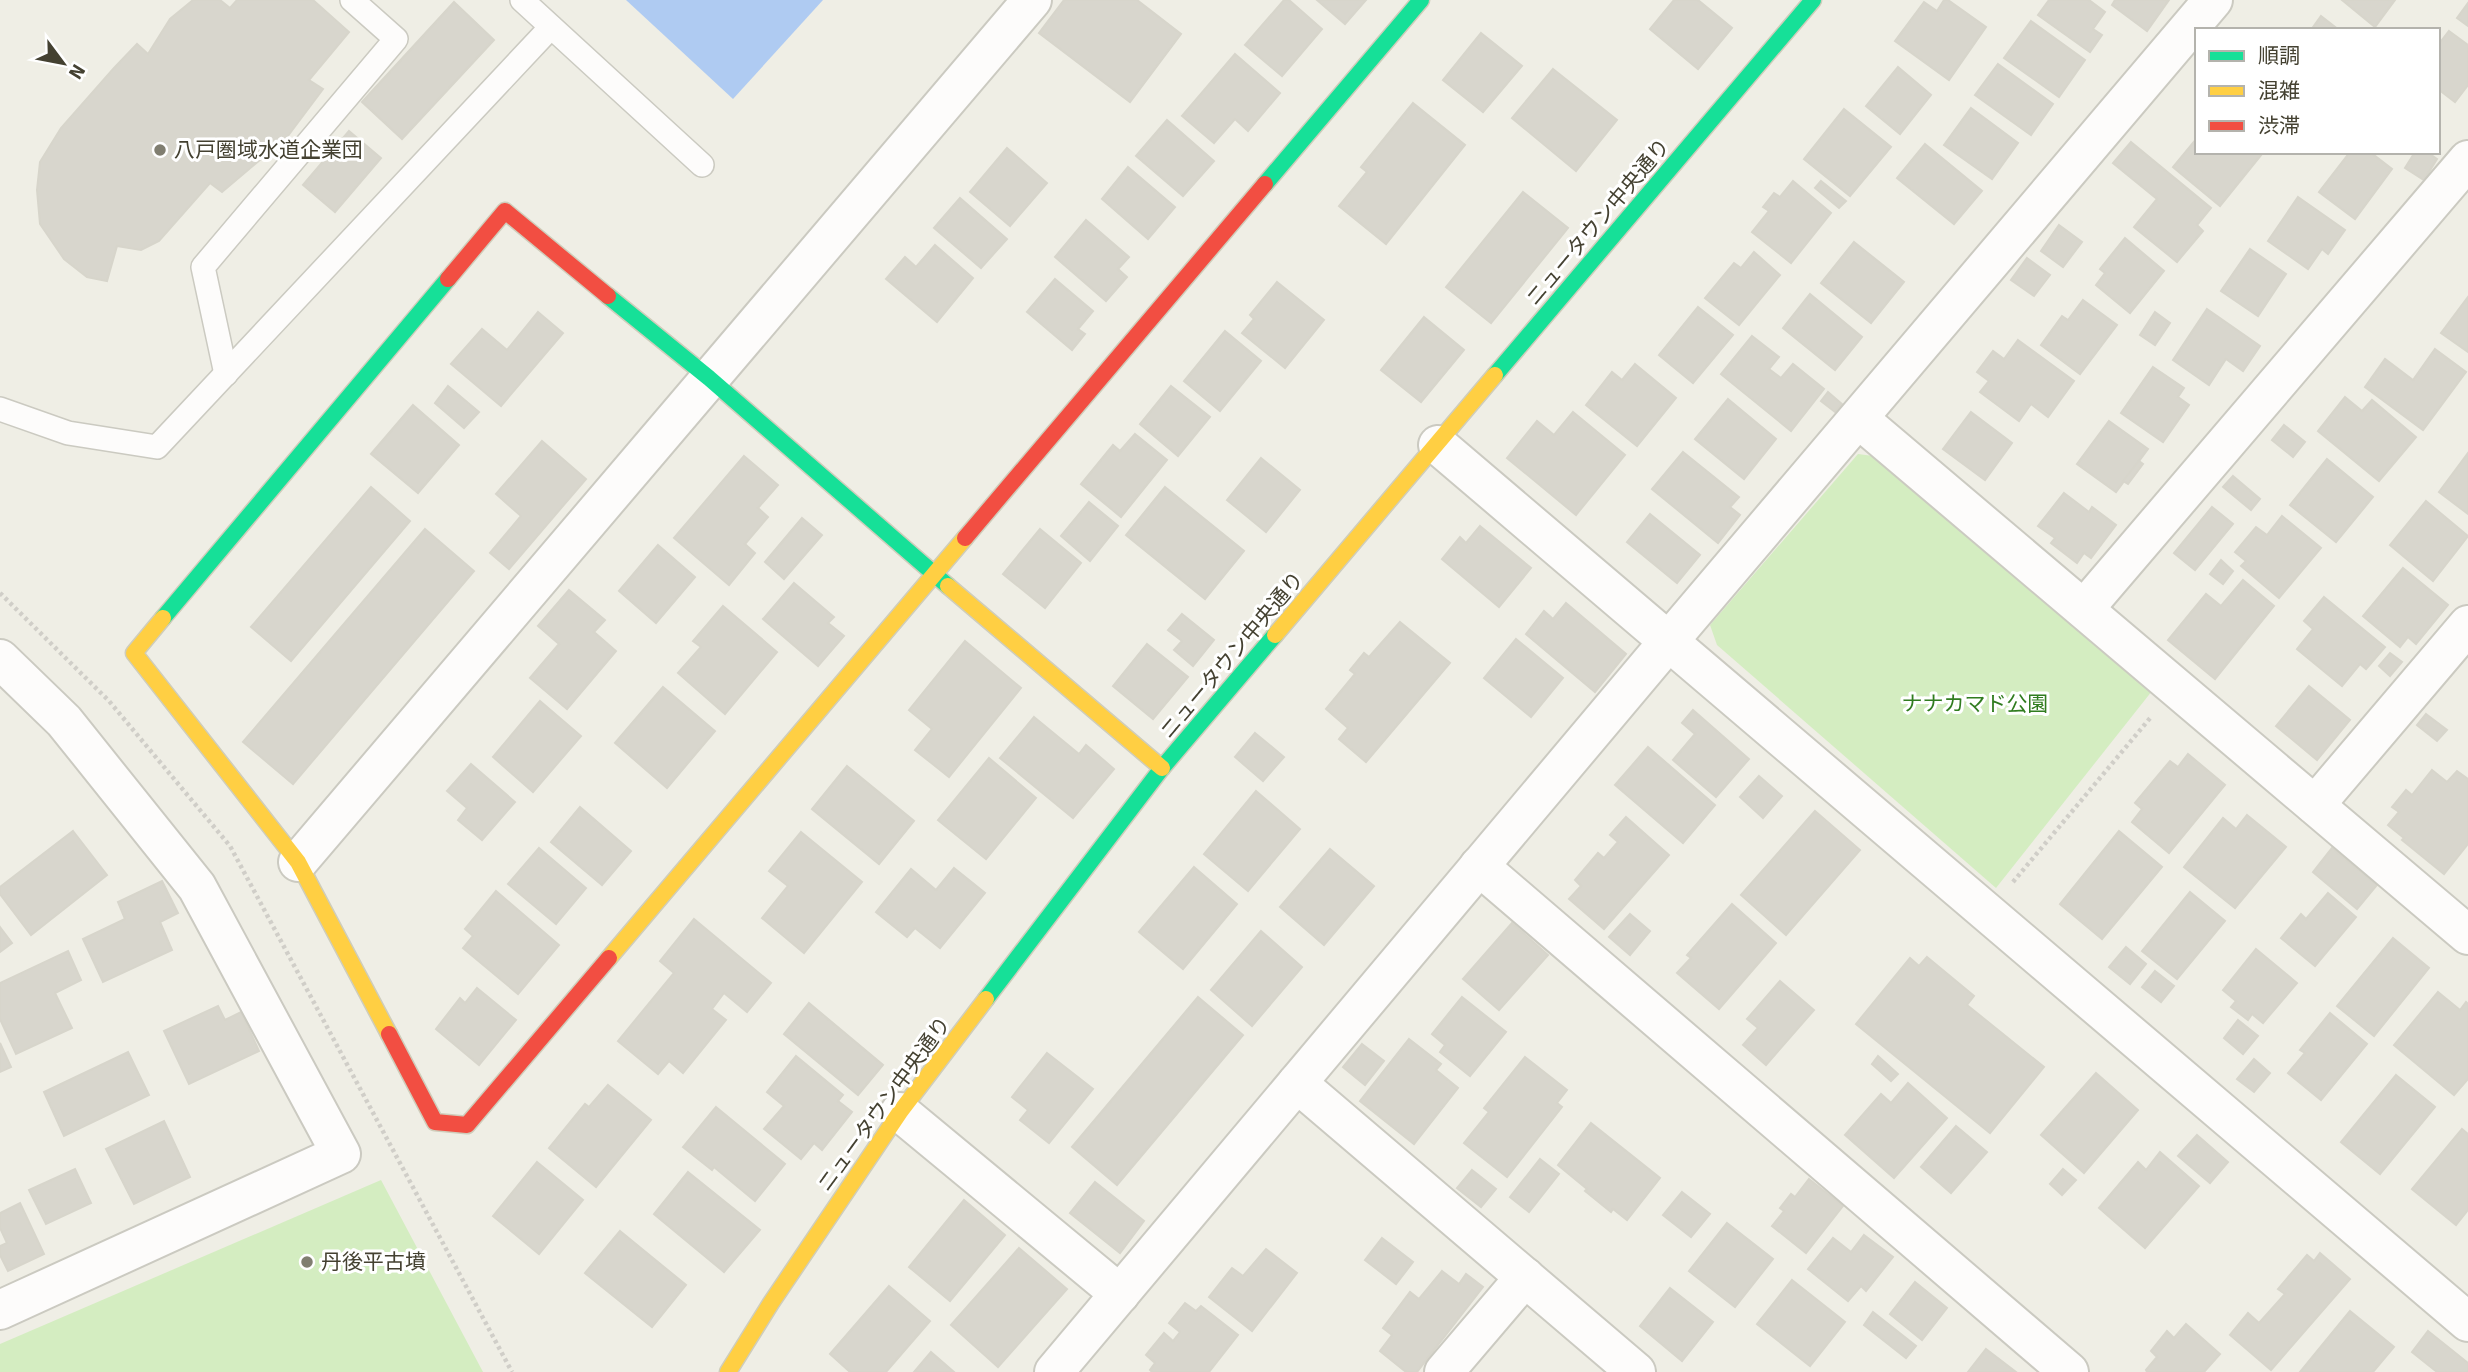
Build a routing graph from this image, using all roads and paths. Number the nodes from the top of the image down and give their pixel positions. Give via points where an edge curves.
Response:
1 (352, 0) edge
2 (522, 0) edge
3 (1032, 0) edge
4 (1421, 0) edge
5 (1813, 0) edge
6 (2213, 0) edge
7 (551, 27) junction
8 (2468, 160) edge
9 (702, 165) dead end
10 (226, 374) junction
11 (709, 378) junction
12 (0, 409) edge
13 (1858, 419) junction
14 (1438, 445) junction
15 (933, 573) junction
16 (2084, 609) junction
17 (2468, 625) edge
18 (1668, 642) junction
19 (0, 659) edge
20 (2176, 686) junction
21 (1162, 768) junction
22 (2315, 805) junction
23 (298, 862) junction
24 (1479, 866) junction
25 (2012, 883) dead end
26 (2468, 934) edge
27 (1297, 1083) junction
28 (900, 1112) junction
29 (1525, 1277) junction
30 (1120, 1294) junction
31 (0, 1310) edge
32 (2468, 1322) edge
33 (728, 1372) edge
34 (1054, 1372) edge
35 (1444, 1372) edge
36 (1636, 1372) edge
37 (2069, 1372) edge

1 - 10 lane via 396,39 204,267
2 - 7 lane
3 - 11 street
4 - 15 street
5 - 14 street, ニュータウン中央通り
6 - 13 street
7 - 9 lane
7 - 10 lane
8 - 16 street
10 - 12 lane via 157,447 68,433
11 - 15 street
11 - 23 street
11 - 23 street via 505,211 134,653
13 - 16 street
13 - 18 street
14 - 18 street
14 - 21 street, ニュータウン中央通り
15 - 21 street
15 - 23 street via 467,1125 435,1122
16 - 20 street
17 - 22 street
18 - 24 street
18 - 32 street
19 - 31 street via 64,721 197,887 341,1154
20 - 22 street
20 - 25 path
21 - 28 street, ニュータウン中央通り
22 - 26 street
24 - 27 street
24 - 37 street
27 - 29 street
27 - 30 street
28 - 30 street
28 - 33 street, ニュータウン中央通り
29 - 35 street
29 - 36 street
30 - 34 street

